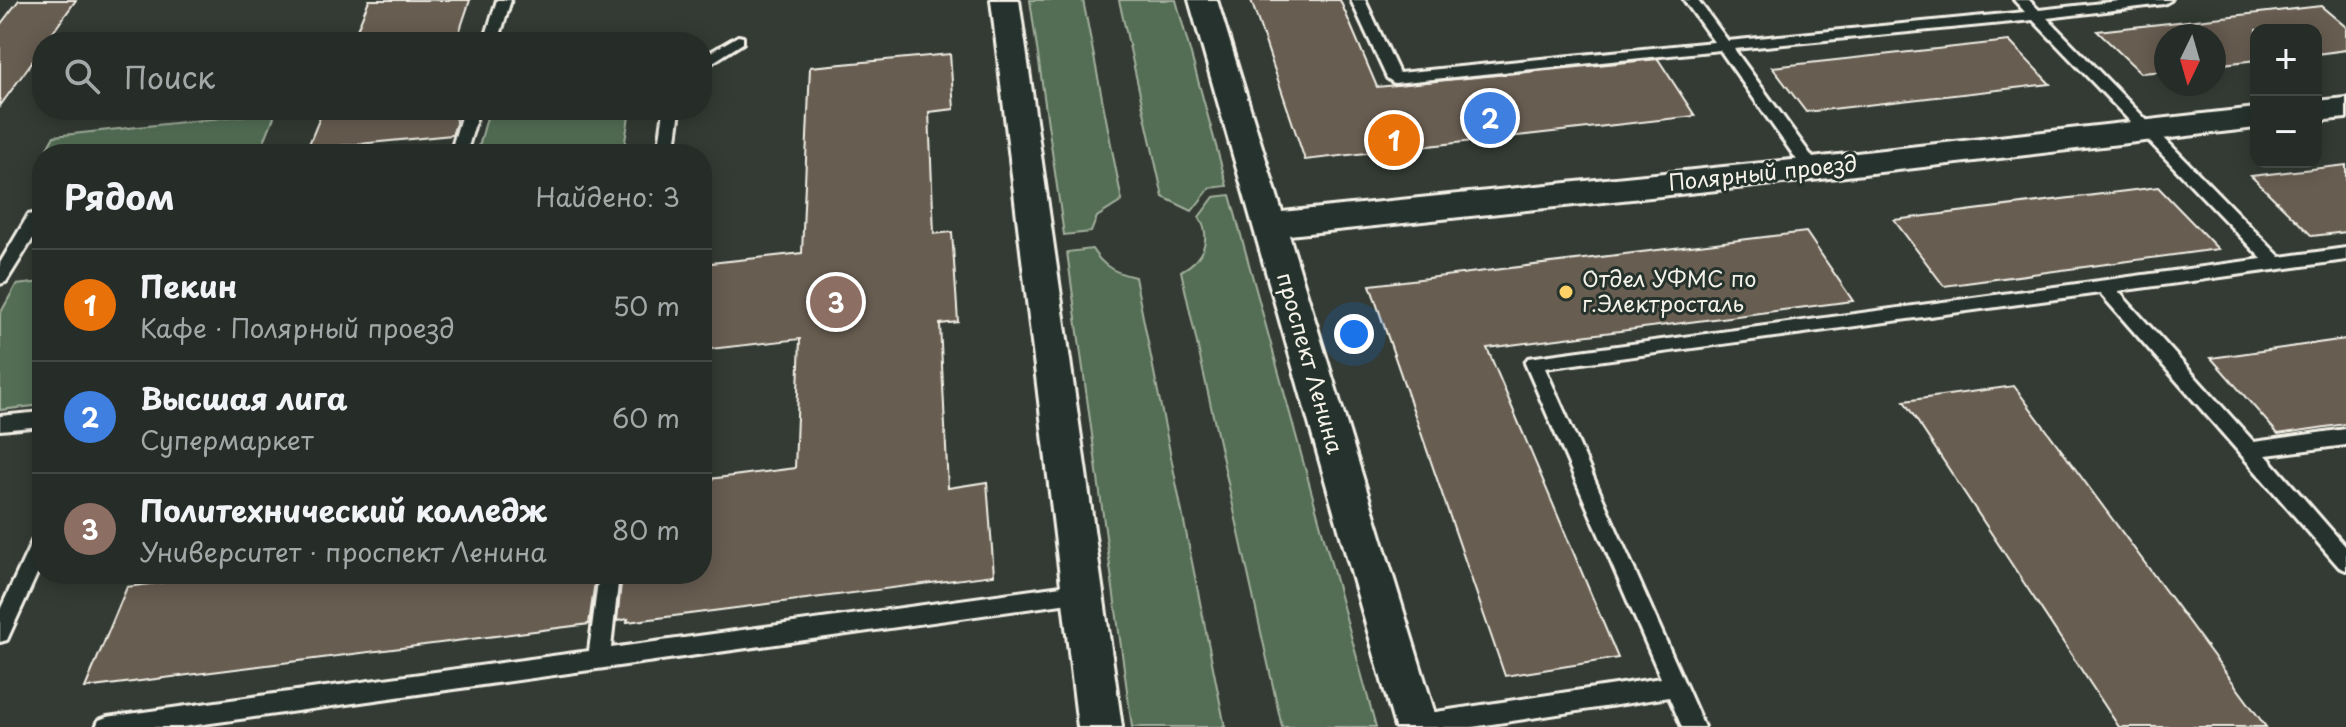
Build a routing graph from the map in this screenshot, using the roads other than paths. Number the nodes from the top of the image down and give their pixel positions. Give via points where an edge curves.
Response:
1 (504, 0) edge
2 (1005, 0) edge
3 (1203, 0) edge
4 (1358, 0) edge
5 (1691, 0) edge
6 (2021, 0) edge
7 (2164, 0) edge
8 (2036, 15) junction
9 (494, 32) edge
10 (738, 40) dead end
11 (1723, 44) junction
12 (712, 57) edge
13 (2346, 108) edge
14 (2322, 110) edge
15 (2250, 119) edge
16 (468, 120) edge
17 (671, 120) edge
18 (2147, 130) junction
19 (461, 144) edge
20 (667, 144) edge
21 (1812, 169) junction
22 (32, 222) edge
23 (1270, 225) junction
24 (2346, 254) edge
25 (2276, 263) junction
26 (0, 278) edge
27 (2104, 287) junction
28 (32, 420) edge
29 (0, 423) edge
30 (2346, 437) edge
31 (2250, 450) junction
32 (2346, 561) edge
33 (32, 563) edge
34 (608, 584) edge
35 (1083, 592) junction
36 (0, 633) edge
37 (599, 658) junction
38 (1675, 686) junction
39 (1417, 726) edge
40 (107, 727) edge
41 (1100, 727) edge
42 (1693, 727) edge

1 - 9 lane
2 - 35 street
3 - 23 street, проспект Ленина
4 - 11 lane via 1394,78
5 - 11 lane
6 - 8 lane
7 - 8 lane
8 - 11 lane
8 - 18 lane
10 - 12 lane
11 - 21 lane
13 - 14 street
15 - 18 street, Полярный проезд
16 - 19 lane
17 - 20 lane
18 - 21 street, Полярный проезд
18 - 25 lane
21 - 23 street, Полярный проезд
22 - 26 lane
23 - 39 street, проспект Ленина
24 - 25 lane
25 - 27 lane
27 - 31 lane
27 - 38 lane via 1534,363
28 - 29 lane
30 - 31 lane
31 - 32 lane
33 - 36 lane
34 - 37 lane
35 - 37 lane
35 - 41 street
37 - 40 lane
38 - 39 lane
38 - 42 lane

